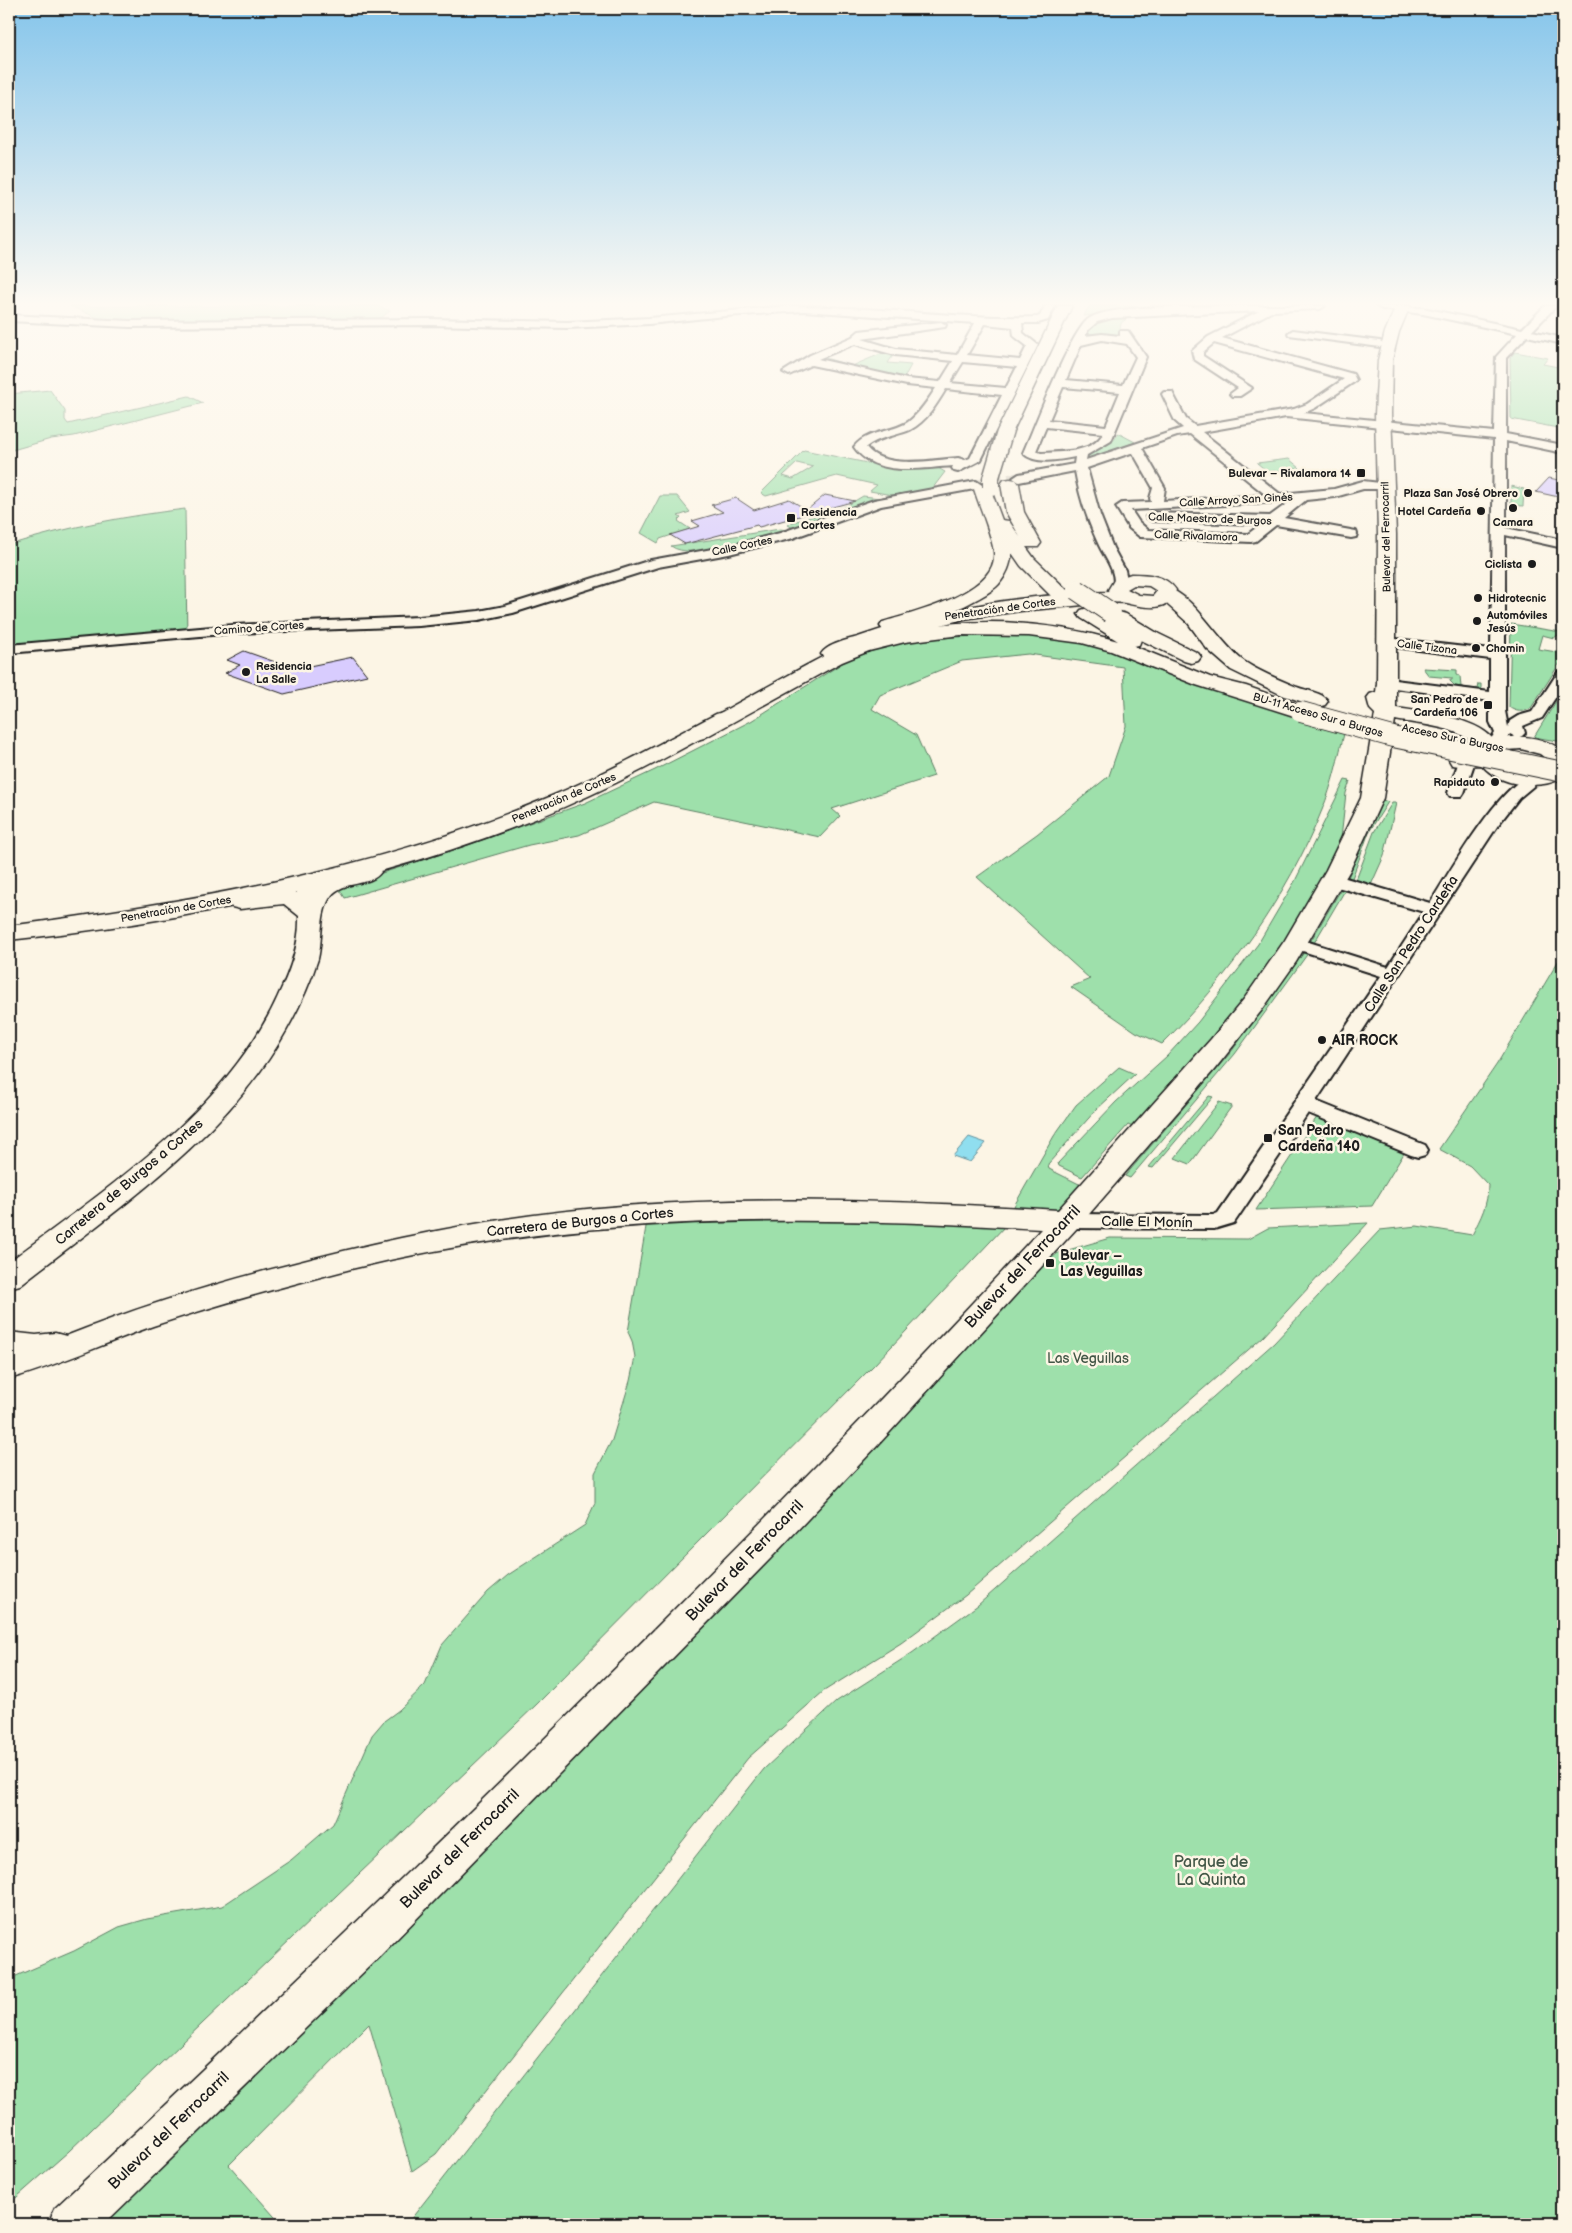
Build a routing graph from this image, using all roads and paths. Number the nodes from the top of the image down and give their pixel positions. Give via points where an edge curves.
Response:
1 (924, 410) edge
2 (1006, 410) edge
3 (1011, 410) edge
4 (1038, 410) edge
5 (1048, 410) edge
6 (1119, 410) edge
7 (1176, 410) edge
8 (1312, 410) edge
9 (1379, 410) edge
10 (1381, 410) edge
11 (1501, 410) edge
12 (1308, 413) junction
13 (1042, 423) junction
14 (1380, 424) junction
15 (1110, 430) junction
16 (1191, 430) junction
17 (1501, 436) junction
18 (1131, 449) junction
19 (1563, 449) edge
20 (1087, 451) junction
21 (1056, 456) junction
22 (967, 464) junction
23 (1081, 466) junction
24 (1013, 473) junction
25 (985, 484) junction
26 (1369, 485) junction
27 (942, 491) junction
28 (1302, 497) junction
29 (1278, 499) junction
30 (1158, 504) junction
31 (1128, 516) junction
32 (1272, 520) junction
33 (1498, 530) junction
34 (1351, 534) dead end
35 (1563, 544) edge
36 (1116, 564) junction
37 (1144, 580) junction
38 (1121, 590) junction
39 (1167, 594) junction
40 (1080, 599) junction
41 (508, 610) joint
42 (9, 649) edge
43 (1380, 650) junction
44 (1497, 655) junction
45 (1563, 675) edge
46 (1392, 683) junction
47 (1255, 697) junction
48 (1497, 697) junction
49 (1311, 706) junction
50 (1386, 712) junction
51 (1498, 717) junction
52 (1516, 733) junction
53 (697, 734) junction
54 (1490, 750) junction
55 (1381, 751) junction
56 (1557, 760) edge
57 (1467, 761) junction
58 (1506, 773) junction
59 (1535, 778) junction
60 (1355, 786) junction
61 (1456, 793) dead end
62 (1514, 795) junction
63 (1351, 841) junction
64 (442, 845) junction
65 (1333, 880) junction
66 (308, 882) junction
67 (178, 909) junction
68 (1434, 910) junction
69 (312, 916) junction
70 (9, 933) edge
71 (1296, 943) junction
72 (1392, 974) junction
73 (1305, 1104) junction
74 (1418, 1150) dead end
75 (1226, 1218) joint
76 (1067, 1221) junction
77 (9, 1277) edge
78 (107, 1332) junction
79 (9, 1344) edge
80 (9, 1367) edge
81 (71, 2224) edge

1 - 22 street via 917,420 892,433 868,440 860,448 873,460 888,464
2 - 22 street via 976,460
3 - 25 main road
4 - 24 main road
5 - 13 street
6 - 15 street
7 - 16 street
8 - 12 street
9 - 14 main road, Bulevar del Ferrocarril
10 - 14 main road, Bulevar del Ferrocarril
11 - 17 street
12 - 14 street
12 - 16 street via 1282,414
13 - 15 street
13 - 21 street via 1029,453 1040,457
14 - 17 street
14 - 26 main road, Bulevar del Ferrocarril
14 - 43 main road, Bulevar del Ferrocarril
15 - 20 street via 1105,441
16 - 18 street via 1163,436
16 - 29 street
17 - 19 street
17 - 33 street
18 - 23 street
18 - 30 street via 1138,451 1159,488
20 - 21 street
20 - 23 street via 1080,457
21 - 23 street
22 - 27 street via 946,478
23 - 24 street
23 - 36 street via 1084,486 1106,550
24 - 40 main road, BU-11 Acceso Sur a Burgos via 1015,512 1028,538
25 - 27 street, Calle Cortes
25 - 40 main road, BU-11 Acceso Sur a Burgos via 1003,527 1016,548 1040,575
25 - 53 main road via 1003,562 988,585 967,598 878,630 817,658 763,688
26 - 28 street
26 - 43 main road, Bulevar del Ferrocarril
27 - 41 street, Calle Cortes via 873,505 756,544 656,563
28 - 29 street, Calle Arroyo San Ginés
28 - 32 street, Calle Rivalamora
29 - 30 street, Calle Arroyo San Ginés
30 - 31 street, Calle Arroyo San Ginés via 1124,506 1122,508
31 - 32 street, Calle Maestro de Burgos
31 - 32 street, Calle Rivalamora via 1145,534 1251,538
32 - 34 street, Calle Maestro de Burgos
33 - 35 street
33 - 44 street
36 - 37 street
36 - 38 street via 1122,579
37 - 38 main road via 1131,580
37 - 39 main road via 1159,584
38 - 39 main road via 1146,602 1160,600
38 - 40 main road, Penetración de Cortes
39 - 49 main road via 1238,666 1289,691
40 - 47 main road, BU-11 Acceso Sur a Burgos via 1142,647
40 - 49 main road, bridge via 1177,651
40 - 53 main road, Penetración de Cortes via 985,609 930,619 878,635 826,656
41 - 42 street, Camino de Cortes via 438,620 238,628
43 - 44 street, Calle Tizona
43 - 46 main road, Bulevar del Ferrocarril
43 - 50 main road, Bulevar del Ferrocarril via 1377,704
43 - 60 main road, Bulevar del Ferrocarril via 1370,726
44 - 48 street
45 - 52 street via 1537,715 1515,724
46 - 48 street
46 - 50 main road, Bulevar del Ferrocarril
47 - 49 main road, BU-11 Acceso Sur a Burgos
47 - 53 main road via 1211,684 1118,646 1084,637 1029,630 961,630 904,636 862,647 835,658
48 - 51 street
49 - 56 main road, Acceso Sur a Burgos
49 - 56 main road, BU-11 Acceso Sur a Burgos, bridge via 1393,736
50 - 54 main road via 1465,729 1482,738
50 - 55 main road, Bulevar del Ferrocarril
51 - 52 street
51 - 54 street via 1503,733
52 - 56 street
53 - 64 main road, Penetración de Cortes via 600,784
54 - 56 main road via 1513,743
54 - 57 main road via 1480,759
54 - 58 main road via 1492,765
55 - 57 main road via 1401,749
55 - 60 main road via 1368,756 1362,779
55 - 63 main road, Bulevar del Ferrocarril via 1372,798
56 - 59 main road via 1550,776
57 - 61 street
58 - 59 main road
58 - 62 street via 1514,783
59 - 62 street, Calle San Pedro Cardeña
60 - 63 main road, Bulevar del Ferrocarril
62 - 68 street, Calle San Pedro Cardeña via 1491,823
63 - 65 main road, Bulevar del Ferrocarril
64 - 66 main road, Penetración de Cortes
64 - 69 main road, Carretera de Burgos a Cortes via 404,861 336,882 321,893
65 - 68 street
65 - 71 main road, Bulevar del Ferrocarril
66 - 67 main road, Penetración de Cortes
66 - 69 main road, Carretera de Burgos a Cortes
67 - 69 main road via 286,896 304,904
67 - 70 main road, Penetración de Cortes
68 - 72 street, Calle San Pedro Cardeña
69 - 77 main road, Carretera de Burgos a Cortes via 306,954 285,1008 261,1049 222,1101 177,1145
71 - 72 street
71 - 76 main road, Bulevar del Ferrocarril via 1268,985 1209,1059
72 - 73 street, Calle San Pedro Cardeña
73 - 74 street
73 - 75 street, Calle San Pedro Cardeña
75 - 76 street, Calle El Monín via 1214,1222
76 - 78 main road, Carretera de Burgos a Cortes via 885,1211 773,1209 678,1211 538,1224 454,1237 356,1258 171,1309
76 - 81 main road, Bulevar del Ferrocarril via 916,1384 663,1646 393,1915
78 - 79 main road, Carretera de Burgos a Cortes via 36,1346
78 - 80 main road, Carretera de Burgos a Cortes

